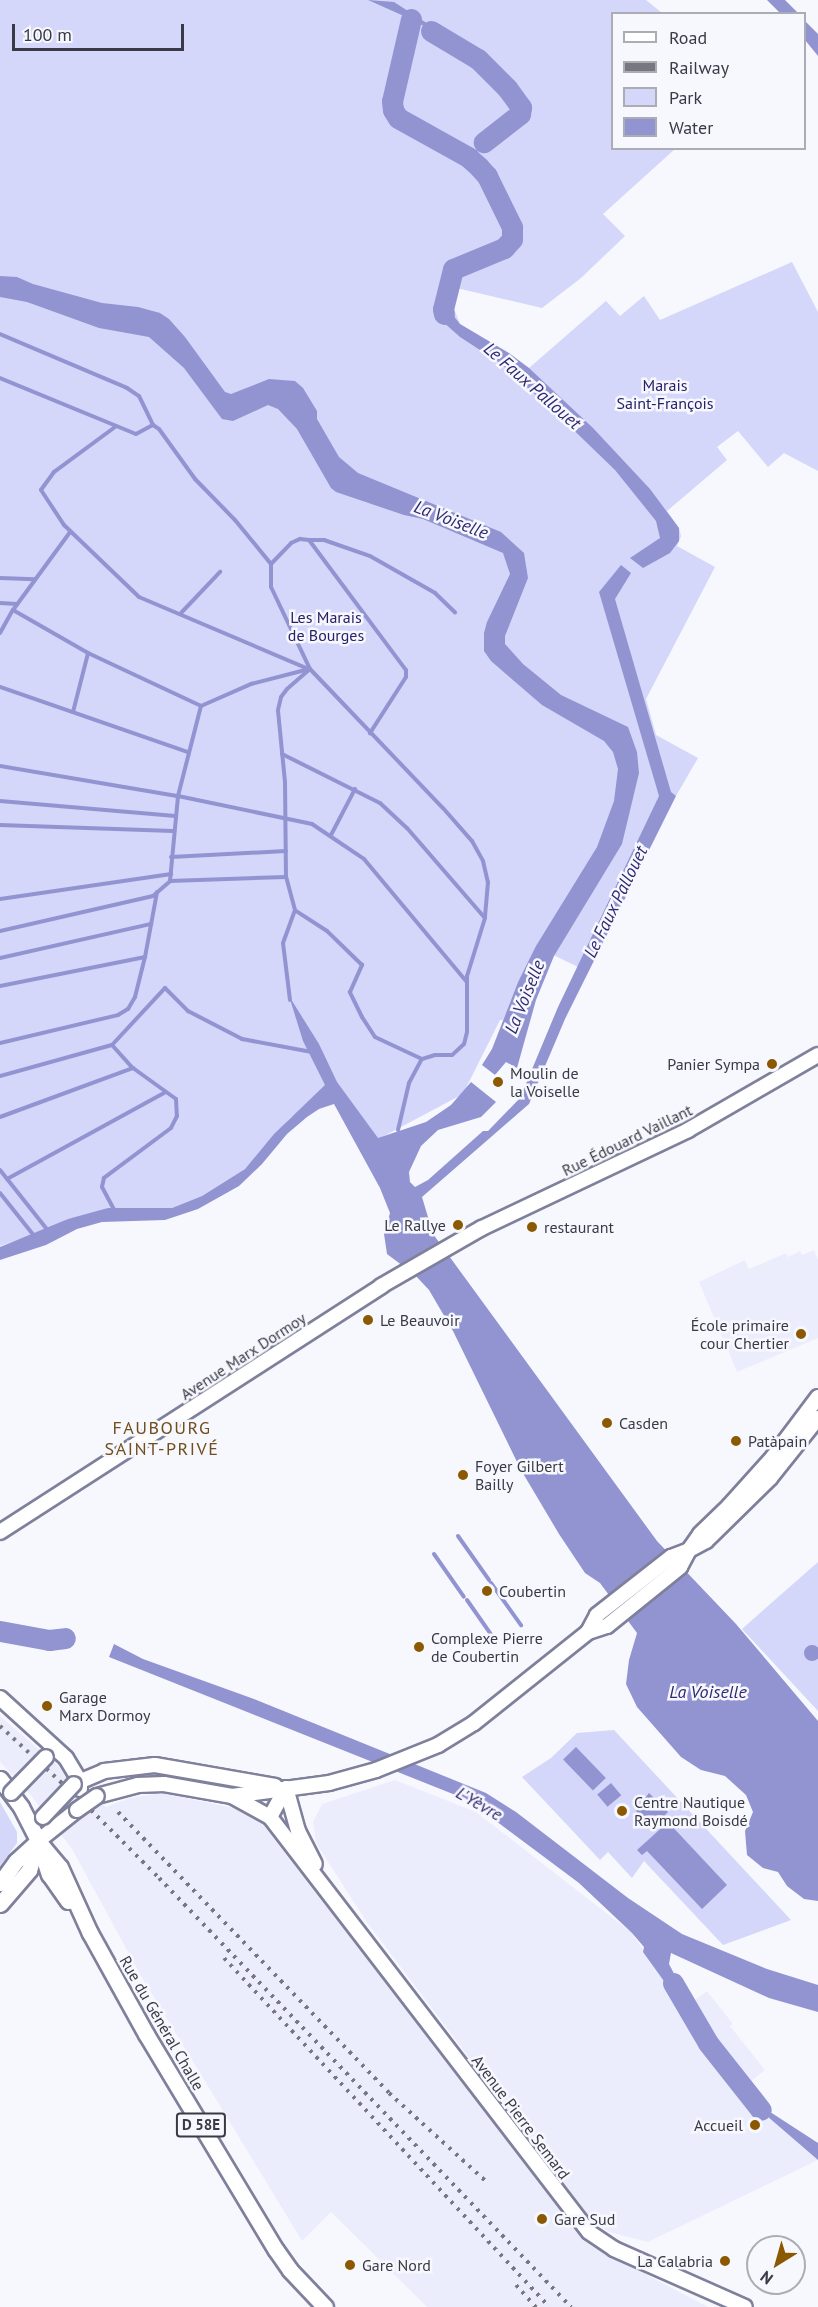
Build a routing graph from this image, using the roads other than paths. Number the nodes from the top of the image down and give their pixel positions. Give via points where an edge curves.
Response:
1 (818, 1054) edge
2 (447, 1249) joint
3 (818, 1397) edge
4 (818, 1418) edge
5 (0, 1532) edge
6 (689, 1550) junction
7 (0, 1698) edge
8 (51, 1752) junction
9 (0, 1779) edge
10 (78, 1785) junction
11 (286, 1788) junction
12 (11, 1793) junction
13 (232, 1796) junction
14 (77, 1810) junction
15 (270, 1817) junction
16 (38, 1841) junction
17 (0, 1883) edge
18 (330, 1892) junction
19 (0, 1904) edge
20 (739, 2306) edge
21 (325, 2307) edge

1 - 2 main road, Rue Édouard Vaillant via 688,1130 488,1225
2 - 5 main road, Avenue Marx Dormoy via 403,1273
3 - 6 main road via 765,1466
4 - 6 main road via 793,1452 731,1518 706,1541
6 - 11 main road via 607,1626 588,1632 474,1723 438,1745 376,1770 329,1783
7 - 8 main road
8 - 10 main road
8 - 12 main road, bridge
9 - 12 main road, Rue du Général Challe
10 - 11 main road via 104,1771 155,1765
10 - 14 main road
10 - 16 main road, bridge via 43,1817
11 - 13 main road
11 - 15 main road
11 - 18 main road, Avenue Pierre Semard via 298,1831
12 - 16 main road, Rue du Général Challe
13 - 14 main road, Avenue Pierre Semard, bridge via 164,1784 127,1787 97,1796
13 - 15 main road, Avenue Pierre Semard
14 - 16 main road, Avenue Pierre Semard
15 - 18 main road, Avenue Pierre Semard
16 - 17 main road
16 - 19 main road via 28,1870
16 - 21 main road, Rue du Général Challe / D 58E via 60,1867 90,1934 276,2250
18 - 20 main road, Avenue Pierre Semard via 588,2232 614,2249

